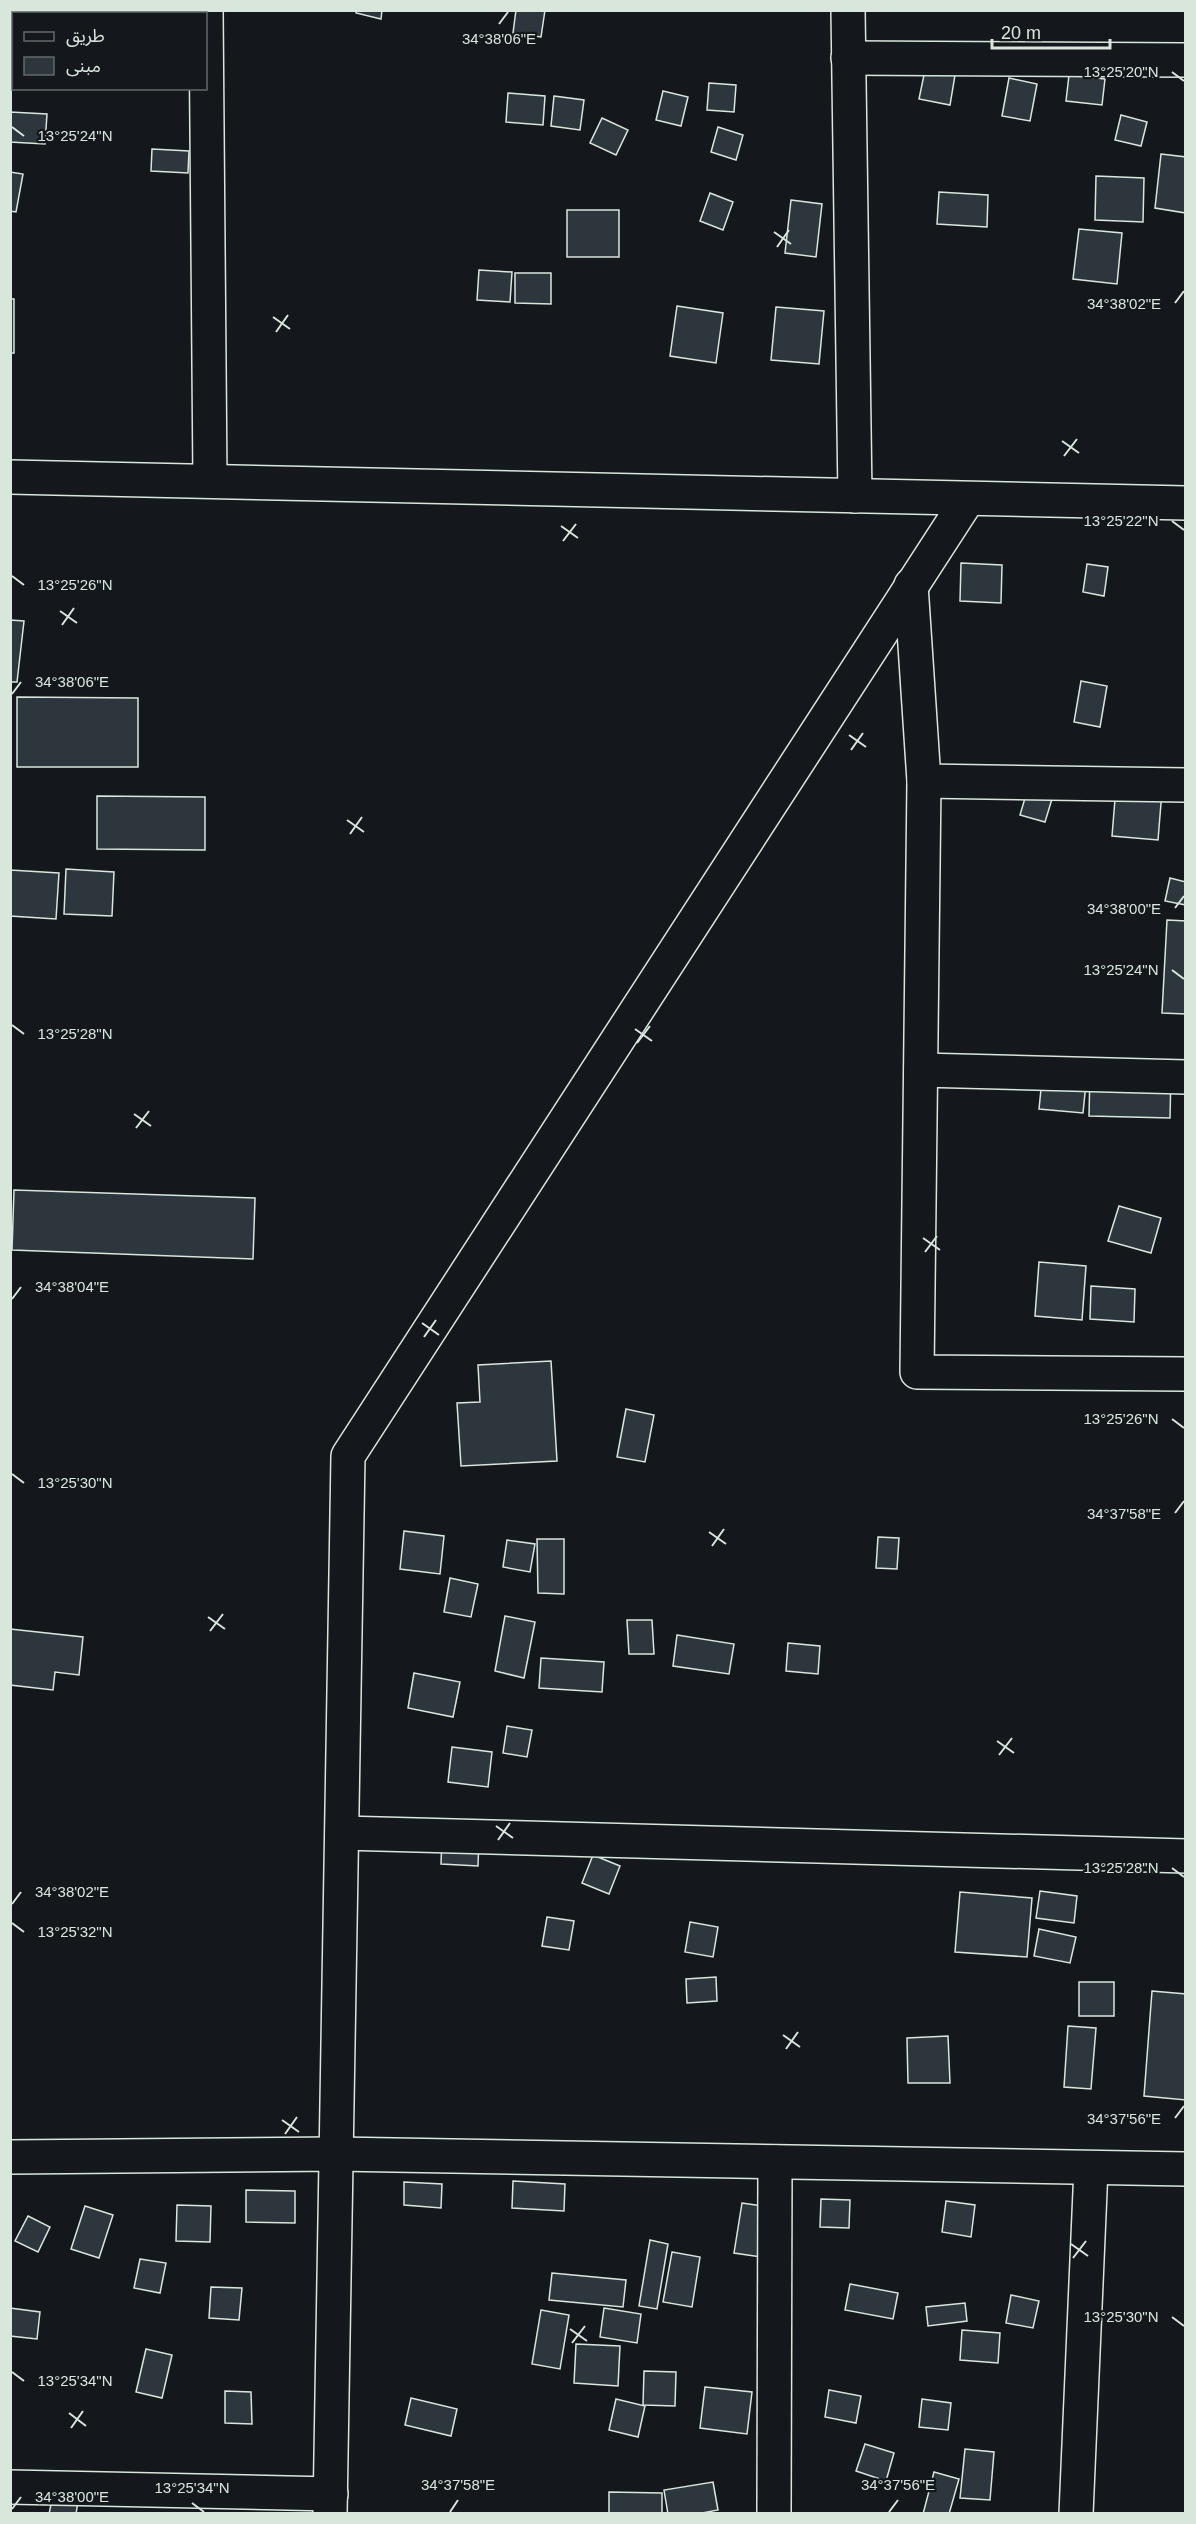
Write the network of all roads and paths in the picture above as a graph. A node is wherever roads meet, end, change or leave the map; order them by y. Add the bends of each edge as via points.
1 (848, 10) edge
2 (849, 58) junction
3 (1185, 60) edge
4 (207, 90) edge
5 (10, 477) edge
6 (210, 481) junction
7 (855, 496) junction
8 (968, 499) junction
9 (1185, 503) edge
10 (911, 585) junction
11 (924, 781) junction
12 (1185, 785) edge
13 (921, 1070) junction
14 (1185, 1077) edge
15 (1185, 1374) edge
16 (342, 1833) junction
17 (1185, 1856) edge
18 (336, 2154) junction
19 (10, 2157) edge
20 (776, 2162) junction
21 (1091, 2168) junction
22 (1185, 2169) edge
23 (10, 2487) edge
24 (330, 2504) edge
25 (774, 2514) edge
26 (1076, 2514) edge

1 - 2 street
2 - 3 street
2 - 7 street
4 - 6 street
5 - 6 street
6 - 7 street
7 - 8 street
8 - 9 street
8 - 10 street
10 - 11 street
10 - 16 street via 348,1456
11 - 12 street
11 - 13 street
13 - 14 street
13 - 15 street via 917,1372
16 - 17 street
16 - 18 street
18 - 19 street
18 - 20 street
18 - 24 street
20 - 21 street
20 - 25 street
21 - 22 street
21 - 26 street
23 - 24 street

